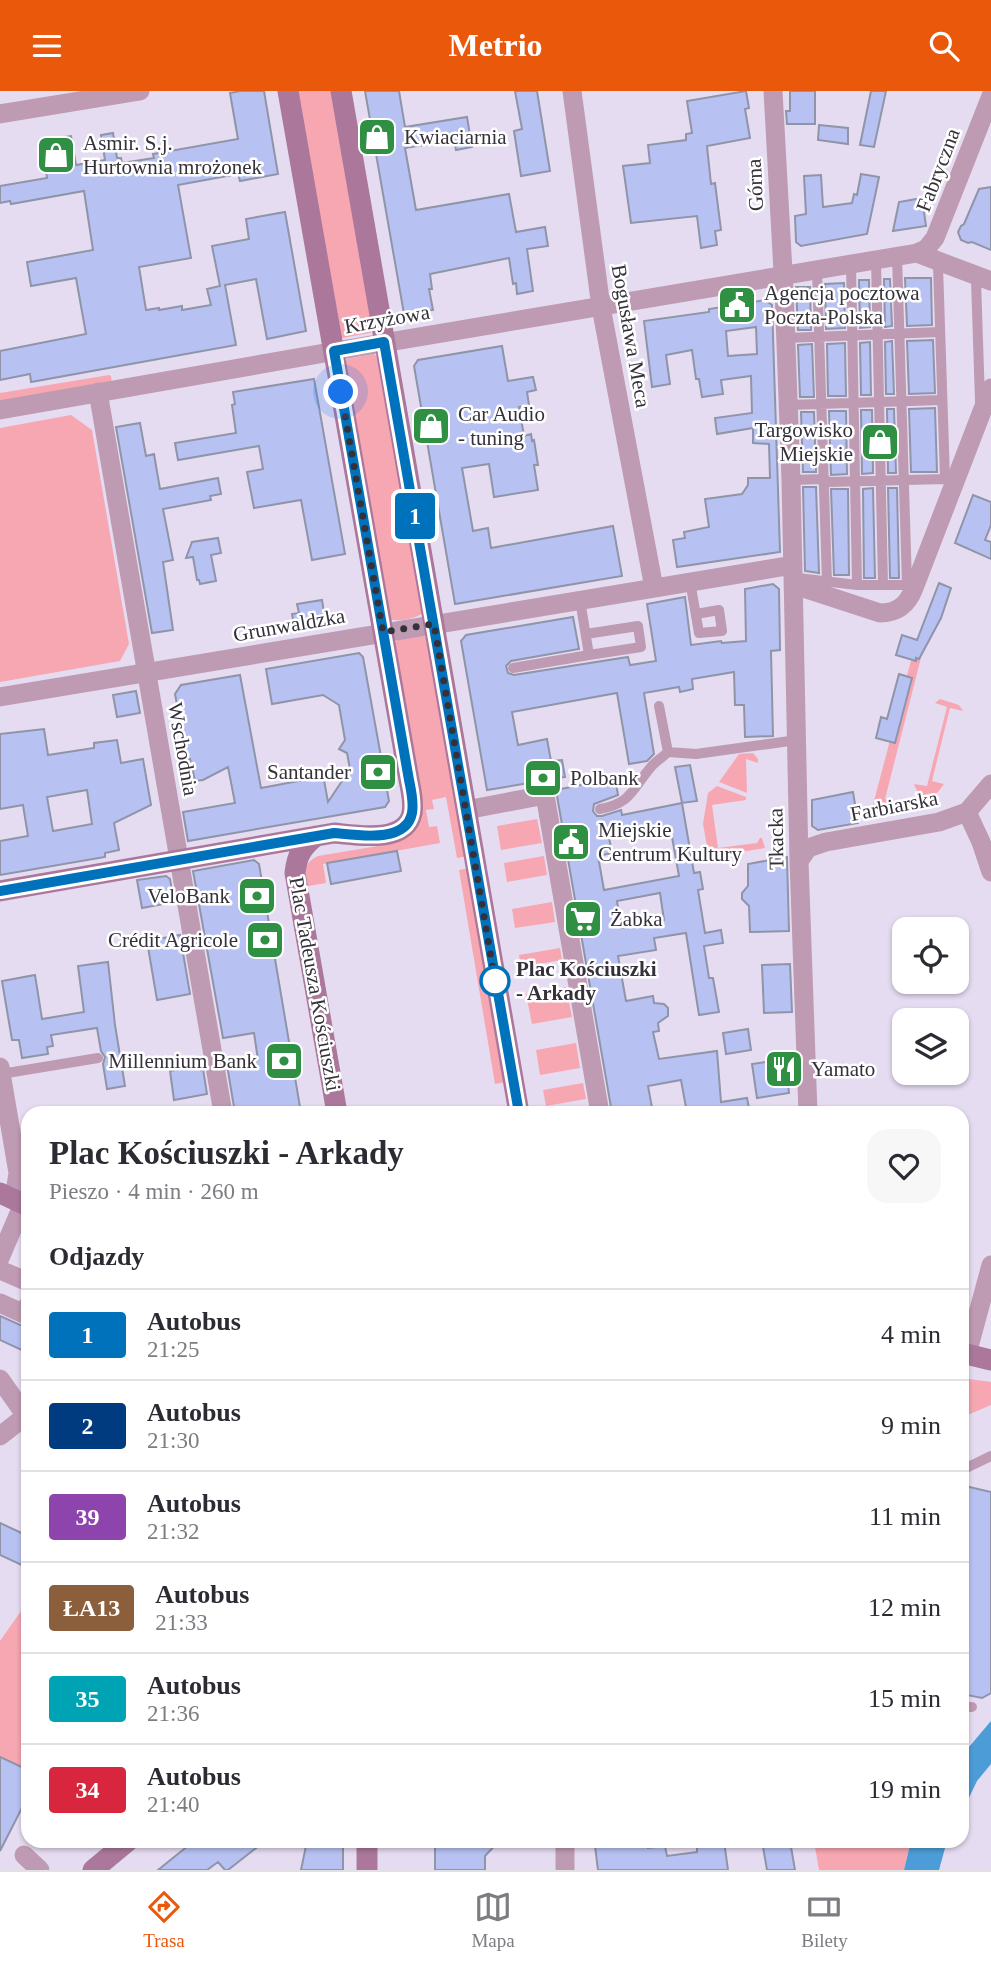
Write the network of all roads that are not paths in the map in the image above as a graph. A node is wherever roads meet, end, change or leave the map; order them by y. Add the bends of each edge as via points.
1 (140, 91) edge
2 (288, 91) edge
3 (341, 91) edge
4 (572, 91) edge
5 (773, 91) edge
6 (991, 96) edge
7 (0, 114) edge
8 (917, 253) junction
9 (897, 256) junction
10 (876, 260) junction
11 (940, 261) junction
12 (851, 264) junction
13 (817, 270) junction
14 (783, 276) junction
15 (984, 278) edge
16 (601, 307) junction
17 (940, 333) junction
18 (900, 334) junction
19 (852, 335) junction
20 (877, 335) junction
21 (819, 337) junction
22 (786, 338) junction
23 (384, 342) junction
24 (334, 351) junction
25 (98, 392) junction
26 (988, 397) edge
27 (942, 400) junction
28 (879, 402) junction
29 (901, 402) junction
30 (853, 403) junction
31 (821, 404) junction
32 (788, 405) junction
33 (0, 410) edge
34 (824, 479) junction
35 (791, 480) junction
36 (881, 481) junction
37 (904, 481) junction
38 (949, 481) junction
39 (855, 482) junction
40 (794, 576) junction
41 (690, 582) junction
42 (827, 582) junction
43 (857, 585) junction
44 (883, 585) junction
45 (911, 586) junction
46 (654, 588) junction
47 (580, 600) junction
48 (696, 614) dead end
49 (434, 624) junction
50 (383, 632) junction
51 (586, 635) junction
52 (589, 655) junction
53 (513, 668) dead end
54 (146, 673) junction
55 (0, 698) edge
56 (659, 706) dead end
57 (797, 740) junction
58 (668, 752) junction
59 (991, 784) edge
60 (600, 809) dead end
61 (466, 810) junction
62 (967, 812) junction
63 (316, 836) junction
64 (179, 860) junction
65 (799, 861) junction
66 (991, 872) edge
67 (0, 891) edge
68 (98, 1058) dead end
69 (1, 1071) edge
70 (2, 1094) edge
71 (222, 1106) edge
72 (336, 1106) edge
73 (518, 1106) edge
74 (599, 1106) edge
75 (808, 1106) edge
76 (16, 1200) edge
77 (0, 1258) edge
78 (991, 1265) edge
79 (0, 1270) edge
80 (21, 1279) edge
81 (0, 1303) edge
82 (21, 1313) edge
83 (969, 1339) edge
84 (969, 1354) edge
85 (991, 1360) edge
86 (2, 1388) edge
87 (21, 1409) edge
88 (21, 1420) edge
89 (0, 1436) edge
90 (991, 1456) edge
91 (969, 1467) edge
92 (120, 1848) edge
93 (367, 1848) edge
94 (565, 1848) edge
95 (24, 1855) dead end
96 (40, 1870) edge
97 (93, 1870) edge
98 (367, 1870) edge
99 (565, 1870) edge

1 - 7 street
2 - 24 street
3 - 23 street
4 - 16 street, Bogusława Meca
5 - 14 street, Górna
6 - 8 street, Fabryczna via 935,238
8 - 9 street, Krzyżowa
8 - 11 street
9 - 10 street, Krzyżowa
9 - 18 lane
10 - 12 street, Krzyżowa
10 - 20 lane
11 - 15 street
11 - 17 lane
12 - 13 street, Krzyżowa
12 - 19 lane
13 - 14 street, Krzyżowa
13 - 21 lane
14 - 16 street, Krzyżowa
14 - 22 street, Górna
15 - 26 lane via 976,280 980,403
16 - 23 street, Krzyżowa
16 - 46 street, Bogusława Meca
17 - 18 lane
17 - 27 lane
18 - 20 lane
18 - 29 lane
19 - 20 lane
19 - 21 lane
19 - 30 lane
20 - 28 lane
21 - 22 lane
21 - 31 lane
22 - 32 street, Górna
23 - 24 street, Krzyżowa
23 - 49 street
24 - 25 street, Krzyżowa
24 - 50 street
25 - 33 street, Krzyżowa
25 - 54 street, Wschodnia
26 - 38 street
27 - 29 lane
27 - 38 lane
28 - 29 lane
28 - 30 lane
28 - 36 lane
29 - 37 lane
30 - 31 lane
30 - 39 lane
31 - 32 lane
31 - 34 lane
32 - 35 street, Tkacka
34 - 35 lane
34 - 39 lane
34 - 42 lane
35 - 40 street, Tkacka
36 - 37 lane
36 - 39 lane
36 - 44 lane
37 - 38 lane
37 - 45 lane
38 - 45 street
39 - 43 lane
40 - 41 street, Grunwaldzka
40 - 42 lane
40 - 45 street via 880,613 907,603
40 - 57 street, Tkacka
41 - 46 street, Grunwaldzka
41 - 48 lane
42 - 43 lane
43 - 44 lane
44 - 45 lane
46 - 47 street, Grunwaldzka
47 - 49 street, Grunwaldzka
47 - 51 lane
49 - 50 street, Grunwaldzka
49 - 61 street
50 - 54 street, Grunwaldzka
50 - 63 street via 412,815 395,833
51 - 52 lane
51 - 52 lane via 638,626 641,647
52 - 53 lane
54 - 55 street, Grunwaldzka
54 - 64 street, Wschodnia
56 - 58 lane
57 - 58 lane via 696,754
57 - 65 street, Tkacka
58 - 60 lane via 631,795
59 - 62 street, Farbiarska
61 - 73 street
61 - 74 street via 545,795
62 - 65 street, Farbiarska via 939,822 826,842 808,848
62 - 66 street
63 - 64 street
63 - 72 street, Plac Tadeusza Kościuszki via 297,856 295,873
64 - 67 street
64 - 71 street, Wschodnia
65 - 75 street, Tkacka
68 - 69 lane
69 - 70 street
70 - 76 street via 18,1173
76 - 77 street
78 - 83 street
79 - 80 street
81 - 82 street
84 - 85 street
86 - 87 street
88 - 89 street
90 - 91 lane
92 - 97 street
93 - 98 street
94 - 99 street
95 - 96 street

